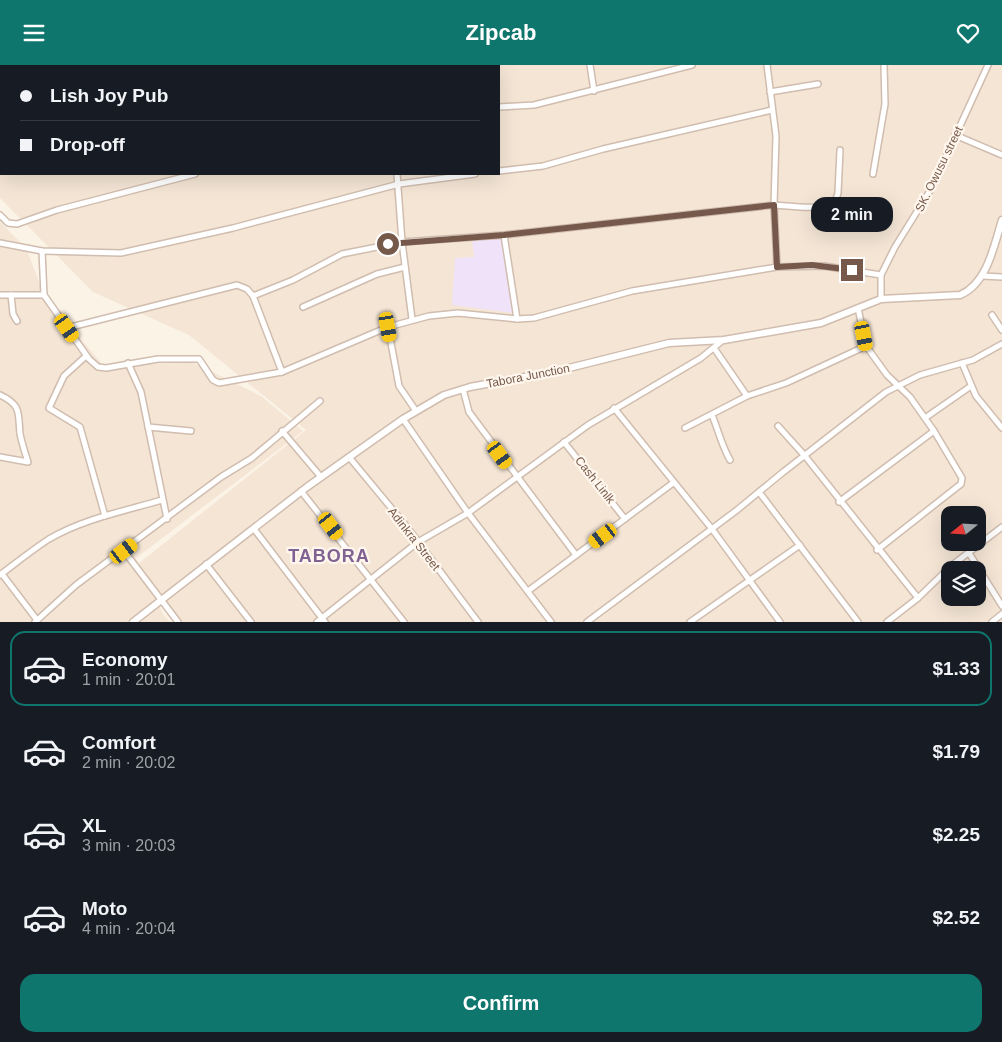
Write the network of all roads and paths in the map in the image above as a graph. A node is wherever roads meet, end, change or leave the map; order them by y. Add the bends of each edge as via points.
1 (590, 65) edge
2 (689, 65) edge
3 (767, 65) edge
4 (884, 65) edge
5 (988, 65) edge
6 (818, 84) dead end
7 (594, 91) junction
8 (770, 92) junction
9 (500, 107) edge
10 (772, 110) junction
11 (955, 135) junction
12 (840, 151) dead end
13 (1002, 155) edge
14 (500, 171) edge
15 (873, 173) dead end
16 (191, 175) edge
17 (397, 175) edge
18 (467, 175) edge
19 (399, 184) junction
20 (774, 205) junction
21 (0, 215) edge
22 (1002, 221) edge
23 (504, 235) junction
24 (402, 242) junction
25 (0, 243) edge
26 (42, 251) junction
27 (405, 267) junction
28 (777, 267) junction
29 (881, 275) junction
30 (982, 276) junction
31 (1002, 277) edge
32 (0, 295) edge
33 (11, 295) junction
34 (44, 295) junction
35 (253, 296) junction
36 (881, 299) junction
37 (303, 307) dead end
38 (858, 308) junction
39 (992, 315) dead end
40 (412, 319) junction
41 (517, 319) junction
42 (17, 321) dead end
43 (388, 327) junction
44 (67, 328) junction
45 (1002, 330) edge
46 (724, 339) junction
47 (1002, 344) edge
48 (866, 347) junction
49 (714, 348) junction
50 (86, 356) junction
51 (128, 363) junction
52 (962, 363) junction
53 (282, 372) junction
54 (898, 384) junction
55 (971, 386) junction
56 (463, 389) junction
57 (0, 395) edge
58 (747, 396) junction
59 (320, 401) dead end
60 (614, 408) junction
61 (416, 411) junction
62 (712, 415) junction
63 (925, 418) junction
64 (403, 419) junction
65 (778, 426) dead end
66 (148, 427) junction
67 (685, 428) dead end
68 (1002, 428) edge
69 (191, 431) dead end
70 (282, 431) junction
71 (934, 431) junction
72 (564, 443) junction
73 (804, 456) junction
74 (0, 457) edge
75 (349, 457) junction
76 (730, 460) dead end
77 (321, 477) junction
78 (517, 479) junction
79 (673, 483) junction
80 (301, 491) junction
81 (758, 492) junction
82 (162, 500) junction
83 (839, 502) junction
84 (468, 513) junction
85 (105, 516) junction
86 (167, 519) junction
87 (625, 519) junction
88 (1002, 527) edge
89 (254, 529) junction
90 (712, 529) junction
91 (418, 542) junction
92 (800, 545) junction
93 (877, 550) junction
94 (124, 551) junction
95 (969, 553) junction
96 (576, 555) junction
97 (206, 564) junction
98 (1, 575) edge
99 (750, 579) junction
100 (370, 580) junction
101 (528, 591) junction
102 (918, 598) junction
103 (160, 599) junction
104 (1002, 606) edge
105 (1002, 614) edge
106 (36, 621) edge
107 (321, 621) edge
108 (133, 622) edge
109 (178, 622) edge
110 (252, 622) edge
111 (404, 622) edge
112 (478, 622) edge
113 (551, 622) edge
114 (587, 622) edge
115 (690, 622) edge
116 (780, 622) edge
117 (858, 622) edge
118 (887, 622) edge
119 (992, 622) edge

1 - 7 street
2 - 7 street
3 - 8 street
4 - 15 street via 885,104
5 - 11 street, SK. Owusu street
6 - 8 street
7 - 9 street via 534,105
8 - 10 street
10 - 14 street via 543,166
10 - 20 street via 776,151
11 - 13 street
11 - 29 street, SK. Owusu street via 931,189 894,247
12 - 20 street via 835,202 817,207
16 - 21 street via 43,214 17,224 8,223
17 - 19 street
18 - 19 street
19 - 24 street
19 - 26 street via 234,228 121,253
20 - 23 street
20 - 28 street
22 - 30 street
23 - 24 street
23 - 41 street
24 - 27 street
24 - 35 street via 342,253 293,280
25 - 26 street
26 - 34 street
27 - 37 street via 376,274
27 - 40 street
28 - 29 street via 824,266
28 - 41 street via 632,291 534,318
29 - 36 street, SK. Owusu street
30 - 31 street
30 - 36 street, Tabora Junction via 969,291 960,295
32 - 33 street
33 - 34 street
33 - 42 street
34 - 44 street
35 - 44 street via 243,287 232,285
35 - 53 street
36 - 38 street, Tabora Junction
38 - 46 street, Tabora Junction via 821,323
38 - 48 street
39 - 45 street
40 - 41 street via 458,313
40 - 43 street
43 - 53 street
43 - 61 street via 399,386
44 - 50 street
46 - 49 street
46 - 56 street, Tabora Junction via 669,343 552,372
47 - 52 street
48 - 54 street
48 - 58 street via 786,383
49 - 58 street
49 - 60 street
50 - 51 street via 98,367
50 - 85 street via 64,375 49,408 80,427
51 - 53 street via 199,359 213,380 219,383
51 - 66 street via 141,392
52 - 54 street
52 - 55 street
54 - 63 street
54 - 73 street
55 - 63 street
55 - 68 street
56 - 61 street, Tabora Junction via 444,395
56 - 78 street via 469,412
57 - 74 street via 17,407 20,414 20,433 28,461
58 - 62 street
59 - 70 street
60 - 72 street
60 - 79 street
61 - 64 street, Tabora Junction
62 - 67 street
62 - 76 street via 720,443
63 - 71 street
64 - 75 street, Tabora Junction
64 - 84 street
65 - 73 street
66 - 69 street
66 - 82 street
70 - 77 street
70 - 86 street
71 - 83 street
71 - 93 street via 962,475 962,481
72 - 78 street
72 - 87 street, Cash Linlk
73 - 81 street
73 - 83 street
75 - 77 street, Tabora Junction
75 - 91 street, Adinkra Street
77 - 80 street, Tabora Junction
78 - 84 street
78 - 96 street
79 - 87 street
79 - 90 street
80 - 89 street, Tabora Junction
80 - 100 street
81 - 90 street
81 - 92 street
82 - 85 street
82 - 86 street
83 - 93 street
84 - 91 street
84 - 101 street
85 - 98 street via 50,539
86 - 94 street
87 - 96 street
88 - 95 street
89 - 97 street, Tabora Junction
89 - 107 street
90 - 99 street
90 - 114 street
91 - 100 street
91 - 112 street, Adinkra Street
92 - 99 street
92 - 117 street
93 - 102 street
94 - 103 street
94 - 106 street via 76,585
95 - 102 street
95 - 104 street
96 - 101 street
97 - 103 street, Tabora Junction
97 - 110 street
98 - 106 street
99 - 115 street
99 - 116 street
100 - 107 street
100 - 111 street
101 - 113 street
102 - 118 street
103 - 108 street, Tabora Junction
103 - 109 street
105 - 119 street

